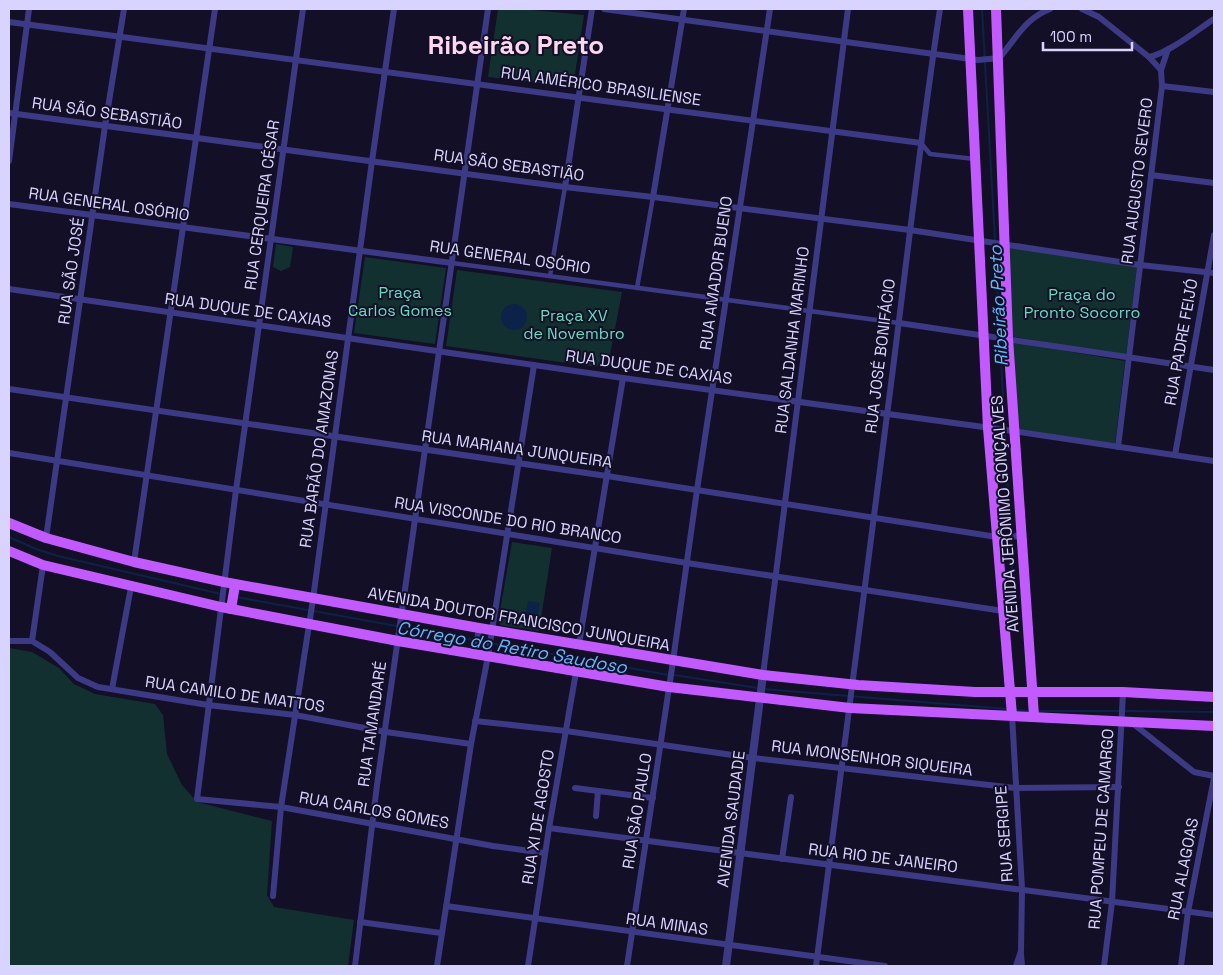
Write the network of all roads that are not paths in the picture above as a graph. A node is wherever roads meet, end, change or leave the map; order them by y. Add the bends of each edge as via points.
1 (29, 9) edge
2 (124, 9) edge
3 (215, 9) edge
4 (304, 9) edge
5 (394, 9) edge
6 (488, 9) edge
7 (592, 9) edge
8 (604, 9) edge
9 (684, 9) edge
10 (770, 9) edge
11 (848, 9) edge
12 (940, 9) edge
13 (968, 9) edge
14 (996, 9) edge
15 (1050, 9) edge
16 (1082, 9) edge
17 (682, 19) junction
18 (1214, 19) edge
19 (9, 22) edge
20 (27, 25) junction
21 (766, 31) junction
22 (120, 36) junction
23 (844, 42) junction
24 (209, 48) junction
25 (1168, 49) junction
26 (933, 54) junction
27 (1149, 57) junction
28 (975, 59) junction
29 (995, 59) junction
30 (296, 60) junction
31 (1161, 70) junction
32 (385, 72) junction
33 (477, 84) junction
34 (1162, 86) junction
35 (1214, 92) edge
36 (578, 97) junction
37 (667, 109) junction
38 (12, 114) edge
39 (753, 120) junction
40 (105, 126) junction
41 (832, 130) junction
42 (195, 138) junction
43 (922, 143) junction
44 (284, 149) junction
45 (976, 160) junction
46 (9, 161) edge
47 (372, 161) junction
48 (464, 173) junction
49 (1151, 175) junction
50 (1214, 183) edge
51 (565, 187) junction
52 (653, 197) junction
53 (9, 204) edge
54 (739, 209) junction
55 (93, 216) junction
56 (821, 220) junction
57 (182, 228) junction
58 (910, 230) junction
59 (1214, 235) edge
60 (272, 240) junction
61 (982, 241) junction
62 (1002, 244) junction
63 (360, 251) junction
64 (452, 263) junction
65 (1140, 265) junction
66 (1211, 272) edge
67 (550, 276) junction
68 (638, 288) junction
69 (9, 289) edge
70 (81, 300) junction
71 (726, 300) junction
72 (810, 311) junction
73 (170, 313) junction
74 (899, 324) junction
75 (259, 325) junction
76 (986, 336) junction
77 (348, 338) junction
78 (1004, 338) junction
79 (439, 351) junction
80 (1129, 359) junction
81 (534, 365) junction
82 (1192, 366) junction
83 (1214, 370) edge
84 (623, 378) junction
85 (9, 389) edge
86 (712, 390) junction
87 (66, 397) junction
88 (798, 402) junction
89 (156, 411) junction
90 (887, 415) junction
91 (245, 424) junction
92 (991, 429) junction
93 (1010, 431) junction
94 (334, 436) junction
95 (1118, 447) junction
96 (425, 450) junction
97 (9, 453) edge
98 (1175, 455) junction
99 (1214, 461) edge
100 (58, 462) junction
101 (518, 463) junction
102 (146, 476) junction
103 (607, 476) junction
104 (236, 490) junction
105 (697, 490) junction
106 (324, 504) junction
107 (785, 504) junction
108 (874, 517) junction
109 (415, 520) junction
110 (9, 523) edge
111 (507, 534) junction
112 (1000, 537) junction
113 (1019, 537) junction
114 (46, 538) junction
115 (595, 548) junction
116 (9, 551) edge
117 (134, 562) junction
118 (687, 563) junction
119 (43, 565) junction
120 (775, 577) junction
121 (223, 585) junction
122 (131, 587) junction
123 (234, 587) junction
124 (864, 590) junction
125 (312, 602) junction
126 (227, 605) junction
127 (1003, 612) junction
128 (402, 617) junction
129 (309, 622) junction
130 (479, 631) junction
131 (491, 633) junction
132 (398, 638) junction
133 (9, 641) edge
134 (32, 641) junction
135 (579, 644) junction
136 (476, 652) junction
137 (488, 654) junction
138 (673, 664) junction
139 (576, 672) junction
140 (763, 678) junction
141 (670, 684) junction
142 (853, 687) junction
143 (112, 689) junction
144 (1010, 694) junction
145 (1033, 694) junction
146 (1123, 694) junction
147 (760, 696) junction
148 (1214, 697) edge
149 (208, 705) junction
150 (851, 705) junction
151 (1011, 713) junction
152 (1034, 714) junction
153 (295, 715) junction
154 (1125, 720) junction
155 (475, 721) junction
156 (1214, 726) edge
157 (566, 731) junction
158 (386, 732) junction
159 (471, 744) junction
160 (661, 744) junction
161 (752, 758) junction
162 (841, 768) junction
163 (1214, 777) edge
164 (1119, 787) junction
165 (575, 788) dead end
166 (1015, 788) junction
167 (598, 791) junction
168 (791, 797) dead end
169 (653, 798) junction
170 (197, 799) joint
171 (281, 807) junction
172 (596, 816) dead end
173 (373, 823) junction
174 (549, 828) junction
175 (456, 839) junction
176 (646, 841) junction
177 (545, 854) junction
178 (741, 854) junction
179 (782, 859) junction
180 (829, 865) junction
181 (1022, 889) junction
182 (273, 896) dead end
183 (1112, 902) junction
184 (446, 906) junction
185 (1188, 912) junction
186 (1214, 915) edge
187 (536, 919) junction
188 (360, 922) junction
189 (441, 933) junction
190 (632, 933) junction
191 (728, 946) junction
192 (1021, 950) junction
193 (817, 957) junction
194 (868, 965) edge
195 (354, 966) edge
196 (437, 966) edge
197 (528, 966) edge
198 (627, 966) edge
199 (726, 966) edge
200 (816, 966) edge
201 (885, 966) edge
202 (1016, 966) edge
203 (1022, 966) edge
204 (1104, 966) edge
205 (1181, 966) edge

1 - 20 street
2 - 22 street, RUA SÃO JOSÉ
3 - 24 street
4 - 30 street, RUA CERQUEIRA CÉSAR
5 - 32 street, RUA BARÃO DO AMAZONAS
6 - 33 street, RUA TAMANDARÉ
7 - 36 street
8 - 17 street
9 - 17 street
10 - 21 street, RUA AMADOR BUENO
11 - 23 street, RUA SALDANHA MARINHO
12 - 26 street, RUA JOSÉ BONIFÁCIO
13 - 28 main road, AVENIDA JERÔNIMO GONÇALVES
14 - 29 main road, AVENIDA JERÔNIMO GONÇALVES
15 - 29 street via 1027,22 1001,56
16 - 27 street via 1099,17
17 - 21 street
17 - 37 street
18 - 25 street
19 - 20 street, RUA AMÉRICO BRASILIENSE
20 - 22 street, RUA AMÉRICO BRASILIENSE
20 - 38 street
21 - 23 street
21 - 39 street, RUA AMADOR BUENO
22 - 24 street, RUA AMÉRICO BRASILIENSE
22 - 40 street, RUA SÃO JOSÉ
23 - 26 street
23 - 41 street, RUA SALDANHA MARINHO
24 - 30 street, RUA AMÉRICO BRASILIENSE
24 - 42 street
25 - 27 street
25 - 31 street
26 - 28 street
26 - 43 street, RUA JOSÉ BONIFÁCIO
27 - 31 street
28 - 29 street
28 - 45 main road, AVENIDA JERÔNIMO GONÇALVES
29 - 62 main road, AVENIDA JERÔNIMO GONÇALVES
30 - 32 street, RUA AMÉRICO BRASILIENSE
30 - 44 street, RUA CERQUEIRA CÉSAR
31 - 34 street, RUA AUGUSTO SEVERO
32 - 33 street, RUA AMÉRICO BRASILIENSE
32 - 47 street, RUA BARÃO DO AMAZONAS
33 - 36 street, RUA AMÉRICO BRASILIENSE
33 - 48 street, RUA TAMANDARÉ
34 - 35 street
34 - 49 street, RUA AUGUSTO SEVERO
36 - 37 street, RUA AMÉRICO BRASILIENSE
36 - 51 street
37 - 39 street, RUA AMÉRICO BRASILIENSE
37 - 52 street
38 - 40 street, RUA SÃO SEBASTIÃO
38 - 46 street
39 - 41 street, RUA AMÉRICO BRASILIENSE
39 - 54 street, RUA AMADOR BUENO
40 - 42 street, RUA SÃO SEBASTIÃO
40 - 55 street, RUA SÃO JOSÉ
41 - 43 street, RUA AMÉRICO BRASILIENSE
41 - 56 street, RUA SALDANHA MARINHO
42 - 44 street, RUA SÃO SEBASTIÃO
42 - 57 street
43 - 45 street via 930,154
43 - 58 street, RUA JOSÉ BONIFÁCIO
44 - 47 street, RUA SÃO SEBASTIÃO
44 - 60 street, RUA CERQUEIRA CÉSAR
45 - 61 main road, AVENIDA JERÔNIMO GONÇALVES
47 - 48 street, RUA SÃO SEBASTIÃO
47 - 63 street, RUA BARÃO DO AMAZONAS
48 - 51 street, RUA SÃO SEBASTIÃO
48 - 64 street, RUA TAMANDARÉ
49 - 50 street
49 - 65 street, RUA AUGUSTO SEVERO
51 - 52 street, RUA SÃO SEBASTIÃO
51 - 67 street
52 - 54 street, RUA SÃO SEBASTIÃO
52 - 68 street
53 - 55 street, RUA GENERAL OSÓRIO
54 - 56 street, RUA SÃO SEBASTIÃO
54 - 71 street, RUA AMADOR BUENO
55 - 57 street, RUA GENERAL OSÓRIO
55 - 70 street, RUA SÃO JOSÉ
56 - 58 street, RUA SÃO SEBASTIÃO
56 - 72 street, RUA SALDANHA MARINHO
57 - 60 street, RUA GENERAL OSÓRIO
57 - 73 street
58 - 61 street, RUA SÃO SEBASTIÃO
58 - 74 street, RUA JOSÉ BONIFÁCIO
59 - 66 street, RUA PADRE FEIJÓ
60 - 63 street, RUA GENERAL OSÓRIO
60 - 75 street, RUA CERQUEIRA CÉSAR
61 - 62 street, RUA SÃO SEBASTIÃO
61 - 76 main road, AVENIDA JERÔNIMO GONÇALVES
62 - 65 street, RUA SÃO SEBASTIÃO
62 - 78 main road, AVENIDA JERÔNIMO GONÇALVES
63 - 64 street, RUA GENERAL OSÓRIO
63 - 77 street, RUA BARÃO DO AMAZONAS
64 - 67 street, RUA GENERAL OSÓRIO
64 - 79 street, RUA TAMANDARÉ
65 - 66 street, RUA SÃO SEBASTIÃO
65 - 80 street, RUA AUGUSTO SEVERO
66 - 82 street, RUA PADRE FEIJÓ
67 - 68 street, RUA GENERAL OSÓRIO
68 - 71 street, RUA GENERAL OSÓRIO
69 - 70 street, RUA DUQUE DE CAXIAS
70 - 73 street, RUA DUQUE DE CAXIAS
70 - 87 street, RUA SÃO JOSÉ
71 - 72 street, RUA GENERAL OSÓRIO
71 - 86 street, RUA AMADOR BUENO
72 - 74 street, RUA GENERAL OSÓRIO
72 - 88 street, RUA SALDANHA MARINHO
73 - 75 street, RUA DUQUE DE CAXIAS
73 - 89 street
74 - 76 street, RUA GENERAL OSÓRIO
74 - 90 street, RUA JOSÉ BONIFÁCIO
75 - 77 street, RUA DUQUE DE CAXIAS
75 - 91 street, RUA CERQUEIRA CÉSAR
76 - 78 street, RUA GENERAL OSÓRIO
76 - 92 main road, AVENIDA JERÔNIMO GONÇALVES
77 - 79 street, RUA DUQUE DE CAXIAS
77 - 94 street, RUA BARÃO DO AMAZONAS
78 - 80 street, RUA GENERAL OSÓRIO
78 - 93 main road, AVENIDA JERÔNIMO GONÇALVES
79 - 81 street, RUA DUQUE DE CAXIAS
79 - 96 street, RUA TAMANDARÉ
80 - 82 street, RUA GENERAL OSÓRIO
80 - 95 street, RUA AUGUSTO SEVERO
81 - 84 street, RUA DUQUE DE CAXIAS
81 - 101 street
82 - 83 street, RUA GENERAL OSÓRIO
82 - 98 street, RUA PADRE FEIJÓ
84 - 86 street, RUA DUQUE DE CAXIAS
84 - 103 street
85 - 87 street, RUA MARIANA JUNQUEIRA
86 - 88 street, RUA DUQUE DE CAXIAS
86 - 105 street, RUA AMADOR BUENO
87 - 89 street, RUA MARIANA JUNQUEIRA
87 - 100 street, RUA SÃO JOSÉ
88 - 90 street, RUA DUQUE DE CAXIAS
88 - 107 street, RUA SALDANHA MARINHO
89 - 91 street, RUA MARIANA JUNQUEIRA
89 - 102 street
90 - 92 street, RUA DUQUE DE CAXIAS
90 - 108 street, RUA JOSÉ BONIFÁCIO
91 - 94 street, RUA MARIANA JUNQUEIRA
91 - 104 street, RUA CERQUEIRA CÉSAR
92 - 93 street, RUA DUQUE DE CAXIAS
92 - 112 main road, AVENIDA JERÔNIMO GONÇALVES
93 - 95 street, RUA DUQUE DE CAXIAS
93 - 113 main road, AVENIDA JERÔNIMO GONÇALVES
94 - 96 street, RUA MARIANA JUNQUEIRA
94 - 106 street, RUA BARÃO DO AMAZONAS
95 - 98 street, RUA DUQUE DE CAXIAS
96 - 101 street, RUA MARIANA JUNQUEIRA
96 - 109 street, RUA TAMANDARÉ
97 - 100 street, RUA VISCONDE DO RIO BRANCO
98 - 99 street, RUA DUQUE DE CAXIAS
100 - 102 street, RUA VISCONDE DO RIO BRANCO
100 - 114 street, RUA SÃO JOSÉ
101 - 103 street, RUA MARIANA JUNQUEIRA
101 - 111 street
102 - 104 street, RUA VISCONDE DO RIO BRANCO
102 - 117 street
103 - 105 street, RUA MARIANA JUNQUEIRA
103 - 115 street
104 - 106 street, RUA VISCONDE DO RIO BRANCO
104 - 121 street, RUA CERQUEIRA CÉSAR
105 - 107 street, RUA MARIANA JUNQUEIRA
105 - 118 street, RUA AMADOR BUENO
106 - 109 street, RUA VISCONDE DO RIO BRANCO
106 - 125 street, RUA BARÃO DO AMAZONAS
107 - 108 street, RUA MARIANA JUNQUEIRA
107 - 120 street, RUA SALDANHA MARINHO
108 - 112 street, RUA MARIANA JUNQUEIRA
108 - 124 street, RUA JOSÉ BONIFÁCIO
109 - 111 street, RUA VISCONDE DO RIO BRANCO
109 - 128 street, RUA TAMANDARÉ
110 - 114 main road, AVENIDA DOUTOR FRANCISCO JUNQUEIRA
111 - 115 street, RUA VISCONDE DO RIO BRANCO
111 - 131 street
112 - 113 street, RUA MARIANA JUNQUEIRA
112 - 127 main road, AVENIDA JERÔNIMO GONÇALVES
113 - 145 main road, AVENIDA JERÔNIMO GONÇALVES
114 - 117 main road, AVENIDA DOUTOR FRANCISCO JUNQUEIRA
115 - 118 street, RUA VISCONDE DO RIO BRANCO
115 - 135 street
116 - 119 main road
117 - 121 main road, AVENIDA DOUTOR FRANCISCO JUNQUEIRA
118 - 120 street, RUA VISCONDE DO RIO BRANCO
118 - 138 street, RUA AMADOR BUENO
119 - 122 main road
119 - 134 street
120 - 124 street, RUA VISCONDE DO RIO BRANCO
120 - 140 street, RUA SALDANHA MARINHO
121 - 123 main road, AVENIDA DOUTOR FRANCISCO JUNQUEIRA
121 - 126 street, RUA CERQUEIRA CÉSAR
122 - 126 main road
122 - 143 street
123 - 125 main road, AVENIDA DOUTOR FRANCISCO JUNQUEIRA
123 - 126 main road
124 - 127 street, RUA VISCONDE DO RIO BRANCO
124 - 142 street, RUA JOSÉ BONIFÁCIO
125 - 128 main road, AVENIDA DOUTOR FRANCISCO JUNQUEIRA
125 - 129 street, RUA BARÃO DO AMAZONAS
126 - 129 main road
126 - 149 street, RUA CERQUEIRA CÉSAR
127 - 144 main road, AVENIDA JERÔNIMO GONÇALVES
128 - 130 main road, AVENIDA DOUTOR FRANCISCO JUNQUEIRA
128 - 132 street, RUA TAMANDARÉ
129 - 132 main road
129 - 153 street, RUA BARÃO DO AMAZONAS
130 - 131 main road, AVENIDA DOUTOR FRANCISCO JUNQUEIRA
130 - 136 street
131 - 135 main road, AVENIDA DOUTOR FRANCISCO JUNQUEIRA
131 - 137 street
132 - 136 main road
132 - 158 street, RUA TAMANDARÉ
133 - 134 street
134 - 143 street, RUA CAMILO DE MATTOS via 50,652 78,678
135 - 138 main road, AVENIDA DOUTOR FRANCISCO JUNQUEIRA
136 - 137 main road
137 - 139 main road
137 - 155 street
138 - 140 main road, AVENIDA DOUTOR FRANCISCO JUNQUEIRA
138 - 141 street, RUA SÃO PAULO
139 - 141 main road
139 - 157 street, RUA XI DE AGOSTO
140 - 142 main road, AVENIDA DOUTOR FRANCISCO JUNQUEIRA
140 - 147 street, AVENIDA SAUDADE
141 - 147 main road
141 - 160 street, RUA SÃO PAULO
142 - 144 main road, AVENIDA DOUTOR FRANCISCO JUNQUEIRA
142 - 150 street, RUA JOSÉ BONIFÁCIO
143 - 149 street, RUA CAMILO DE MATTOS
144 - 145 main road, AVENIDA DOUTOR FRANCISCO JUNQUEIRA
144 - 151 main road, AVENIDA JERÔNIMO GONÇALVES
145 - 146 main road, AVENIDA DOUTOR FRANCISCO JUNQUEIRA
145 - 152 main road, AVENIDA JERÔNIMO GONÇALVES
146 - 148 main road, AVENIDA DOUTOR FRANCISCO JUNQUEIRA
146 - 154 street, RUA POMPEU DE CAMARGO
147 - 150 main road
147 - 161 street, AVENIDA SAUDADE
149 - 153 street, RUA CAMILO DE MATTOS
149 - 170 street, RUA CERQUEIRA CÉSAR
150 - 151 main road
150 - 162 street, RUA JOSÉ BONIFÁCIO
151 - 152 main road
151 - 166 street, RUA SERGIPE
152 - 154 main road
153 - 158 street, RUA CAMILO DE MATTOS
153 - 171 street, RUA BARÃO DO AMAZONAS
154 - 156 main road
154 - 163 street via 1194,772
154 - 164 street, RUA POMPEU DE CAMARGO
155 - 157 street, RUA MONSENHOR SIQUEIRA
155 - 159 street
157 - 160 street, RUA MONSENHOR SIQUEIRA
157 - 174 street, RUA XI DE AGOSTO
158 - 159 street, RUA CAMILO DE MATTOS
158 - 173 street, RUA TAMANDARÉ
159 - 175 street
160 - 161 street, RUA MONSENHOR SIQUEIRA
160 - 169 street, RUA SÃO PAULO
161 - 162 street, RUA MONSENHOR SIQUEIRA
161 - 178 street, AVENIDA SAUDADE
162 - 166 street, RUA MONSENHOR SIQUEIRA
162 - 180 street, RUA JOSÉ BONIFÁCIO
163 - 185 street, RUA ALAGOAS
164 - 166 street, RUA MONSENHOR SIQUEIRA
164 - 183 street, RUA POMPEU DE CAMARGO
165 - 167 street
166 - 181 street, RUA SERGIPE
167 - 169 street
167 - 172 street
168 - 179 street
169 - 176 street, RUA SÃO PAULO
170 - 171 street, RUA CARLOS GOMES
171 - 173 street, RUA CARLOS GOMES
171 - 182 street, RUA BARÃO DO AMAZONAS
173 - 175 street, RUA CARLOS GOMES
173 - 188 street, RUA TAMANDARÉ
174 - 176 street, RUA RIO DE JANEIRO
174 - 177 street, RUA XI DE AGOSTO
175 - 177 street, RUA CARLOS GOMES
175 - 184 street
176 - 178 street, RUA RIO DE JANEIRO
176 - 190 street, RUA SÃO PAULO
177 - 187 street, RUA XI DE AGOSTO
178 - 179 street, RUA RIO DE JANEIRO
178 - 191 street, AVENIDA SAUDADE
179 - 180 street, RUA RIO DE JANEIRO
180 - 181 street, RUA RIO DE JANEIRO
180 - 193 street, RUA JOSÉ BONIFÁCIO
181 - 183 street, RUA RIO DE JANEIRO
181 - 192 street, RUA SERGIPE
183 - 185 street, RUA RIO DE JANEIRO
183 - 204 street, RUA POMPEU DE CAMARGO
184 - 187 street, RUA MINAS
184 - 189 street
185 - 186 street, RUA RIO DE JANEIRO
185 - 205 street, RUA ALAGOAS
187 - 190 street, RUA MINAS
187 - 197 street, RUA XI DE AGOSTO
188 - 189 street
188 - 195 street, RUA TAMANDARÉ
189 - 196 street
190 - 191 street, RUA MINAS
190 - 198 street, RUA SÃO PAULO
191 - 193 street, RUA MINAS
191 - 199 street, AVENIDA SAUDADE
192 - 202 street, RUA SERGIPE
192 - 203 street, RUA SERGIPE
193 - 194 street, RUA MINAS
193 - 200 street, RUA JOSÉ BONIFÁCIO
194 - 201 street, RUA MINAS

